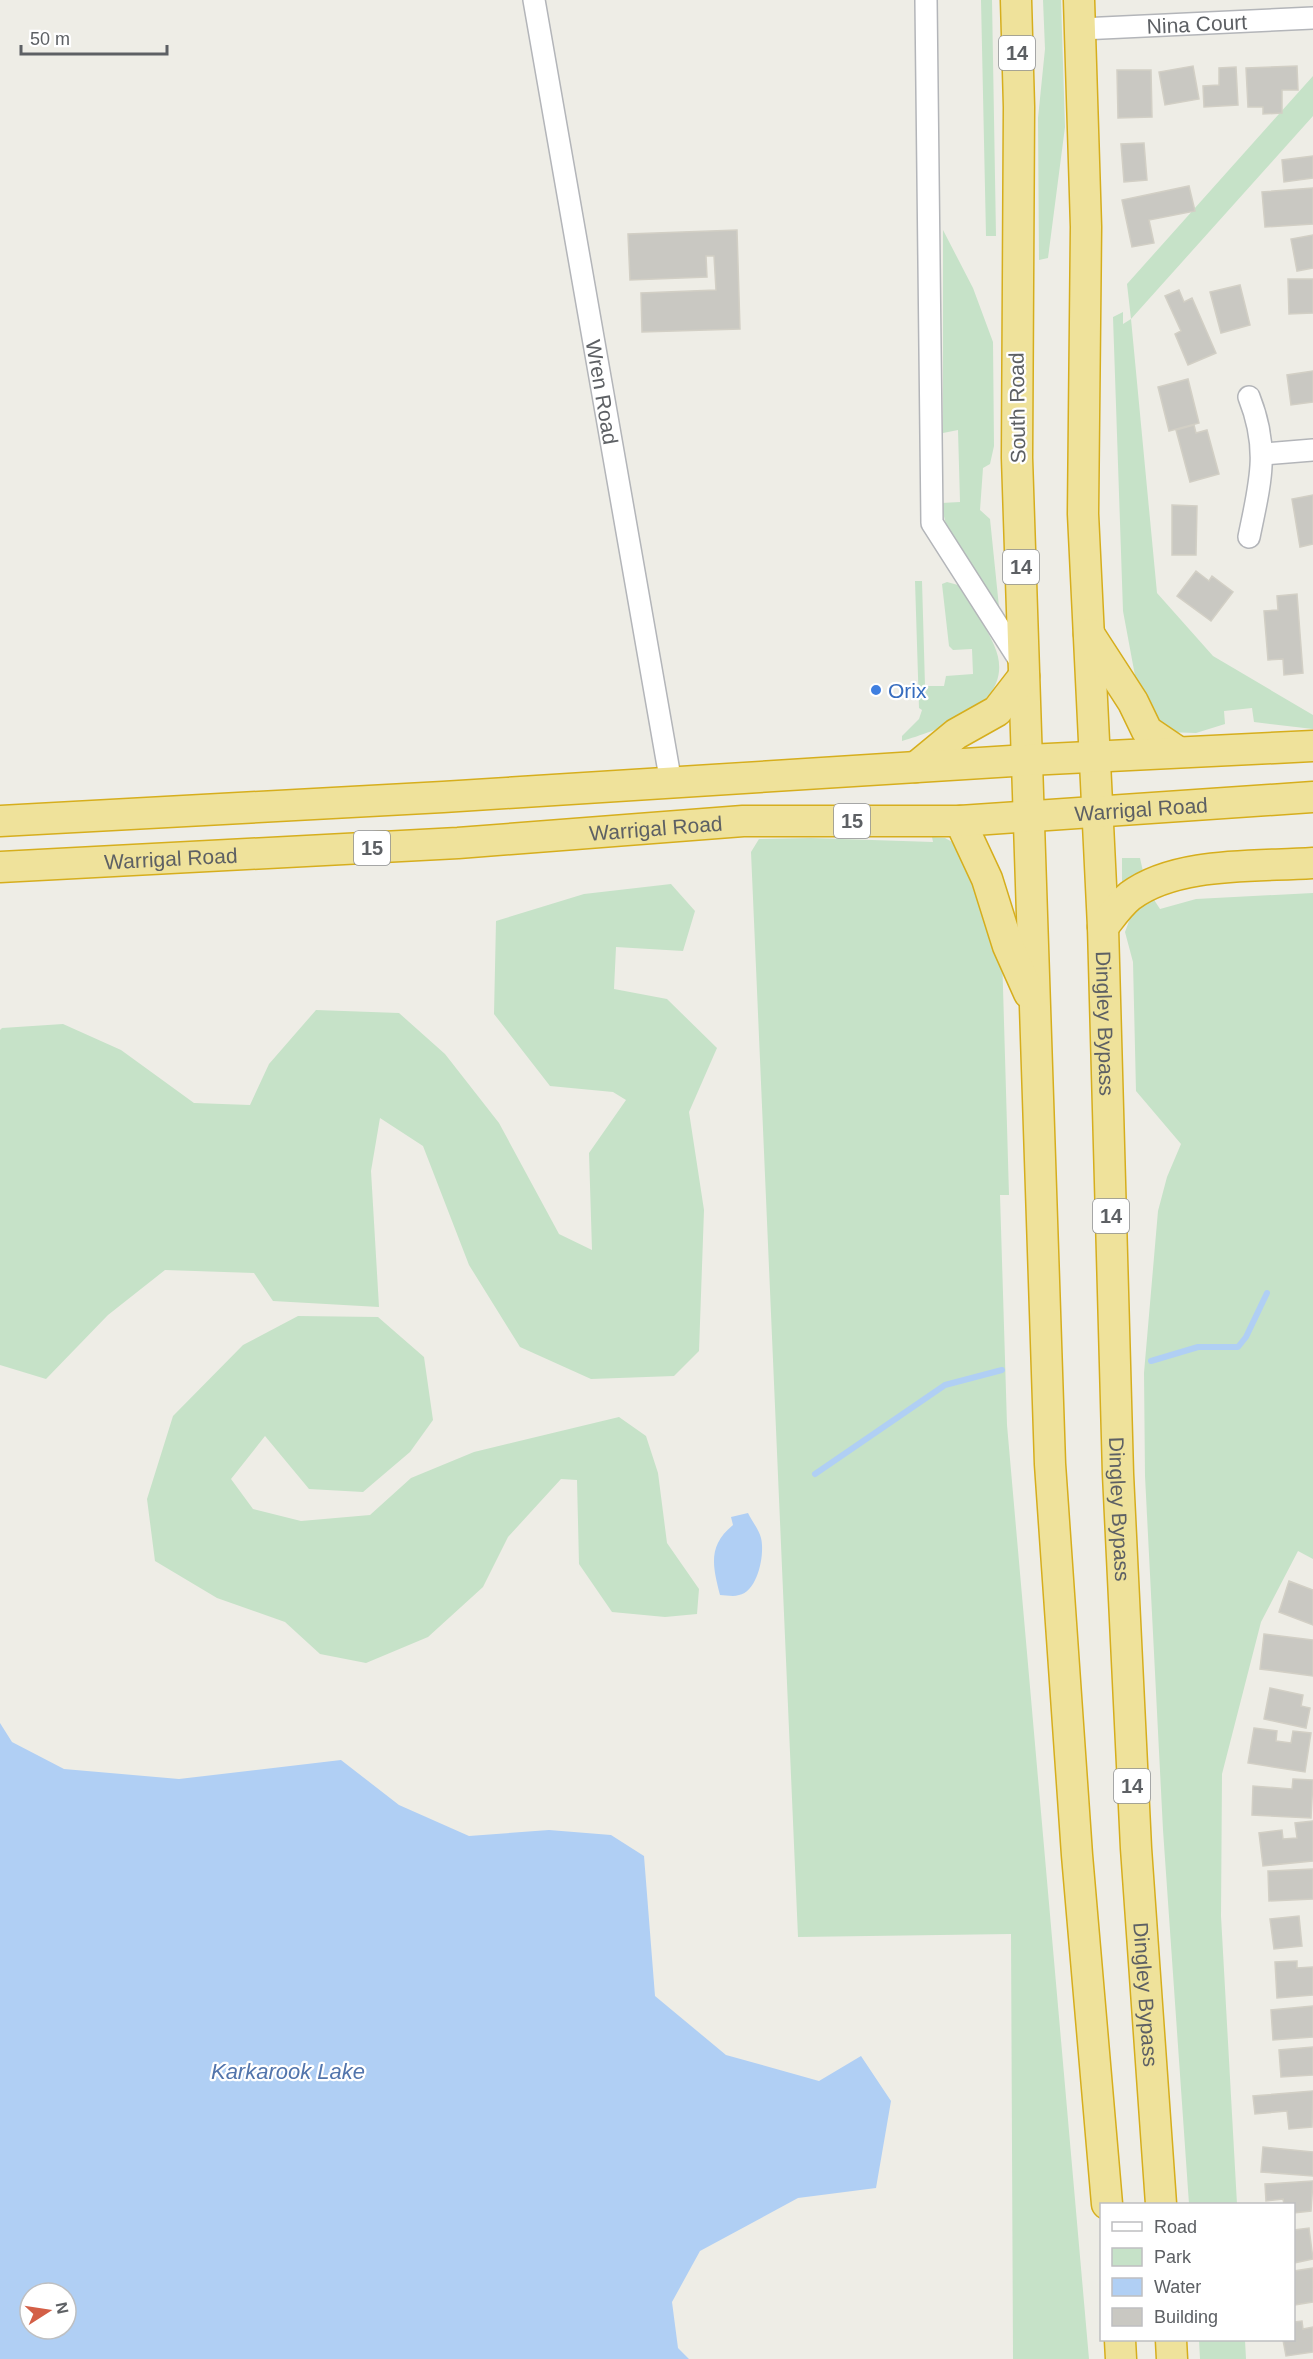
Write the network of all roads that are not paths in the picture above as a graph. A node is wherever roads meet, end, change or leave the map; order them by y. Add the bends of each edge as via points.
1 (534, 0) edge
2 (926, 0) edge
3 (1016, 0) edge
4 (1079, 0) edge
5 (1313, 18) edge
6 (1081, 29) junction
7 (1249, 397) dead end
8 (1313, 450) edge
9 (1263, 454) junction
10 (1249, 537) dead end
11 (1089, 634) junction
12 (1024, 672) junction
13 (1313, 746) edge
14 (1178, 752) junction
15 (1095, 756) junction
16 (1028, 760) junction
17 (916, 767) junction
18 (671, 783) junction
19 (1313, 797) edge
20 (1097, 813) junction
21 (1030, 817) junction
22 (0, 821) edge
23 (960, 821) junction
24 (1313, 863) edge
25 (0, 867) edge
26 (1103, 927) junction
27 (1036, 1010) junction
28 (1107, 2203) edge
29 (1161, 2203) edge
30 (1120, 2341) edge
31 (1171, 2341) edge
32 (1121, 2359) edge
33 (1172, 2359) edge

1 - 18 street, Wren Road
2 - 12 street via 932,523
3 - 12 highway, South Road / 14 via 1017,458
4 - 6 highway, 14
5 - 6 street, Nina Court
6 - 11 highway, 14 via 1086,227 1083,514
7 - 9 street via 1259,423
8 - 9 street
9 - 10 street
11 - 14 highway via 1147,731
11 - 15 highway, 14
12 - 16 highway, South Road / 14
12 - 17 highway via 997,711 956,734
13 - 14 highway, Warrigal Road / 15
14 - 15 highway, Warrigal Road / 15
15 - 16 highway, Warrigal Road / 15
15 - 20 highway, 14
16 - 17 highway, Warrigal Road / 15
16 - 21 highway, South Road / 14
17 - 18 highway, Warrigal Road / 15
18 - 22 highway, Warrigal Road / 15
19 - 20 highway, Warrigal Road / 15
20 - 21 highway, Warrigal Road / 15
20 - 26 highway, Dingley Bypass / 14
21 - 23 highway, Warrigal Road / 15
21 - 27 highway, 14
23 - 25 highway, Warrigal Road / 15 via 743,820 458,843
23 - 27 highway via 987,879 1008,946
24 - 26 highway via 1218,868 1183,874 1130,897
26 - 29 highway, Dingley Bypass / 14 via 1125,1662
27 - 28 highway, 14 via 1053,1535
30 - 32 highway
31 - 33 highway

